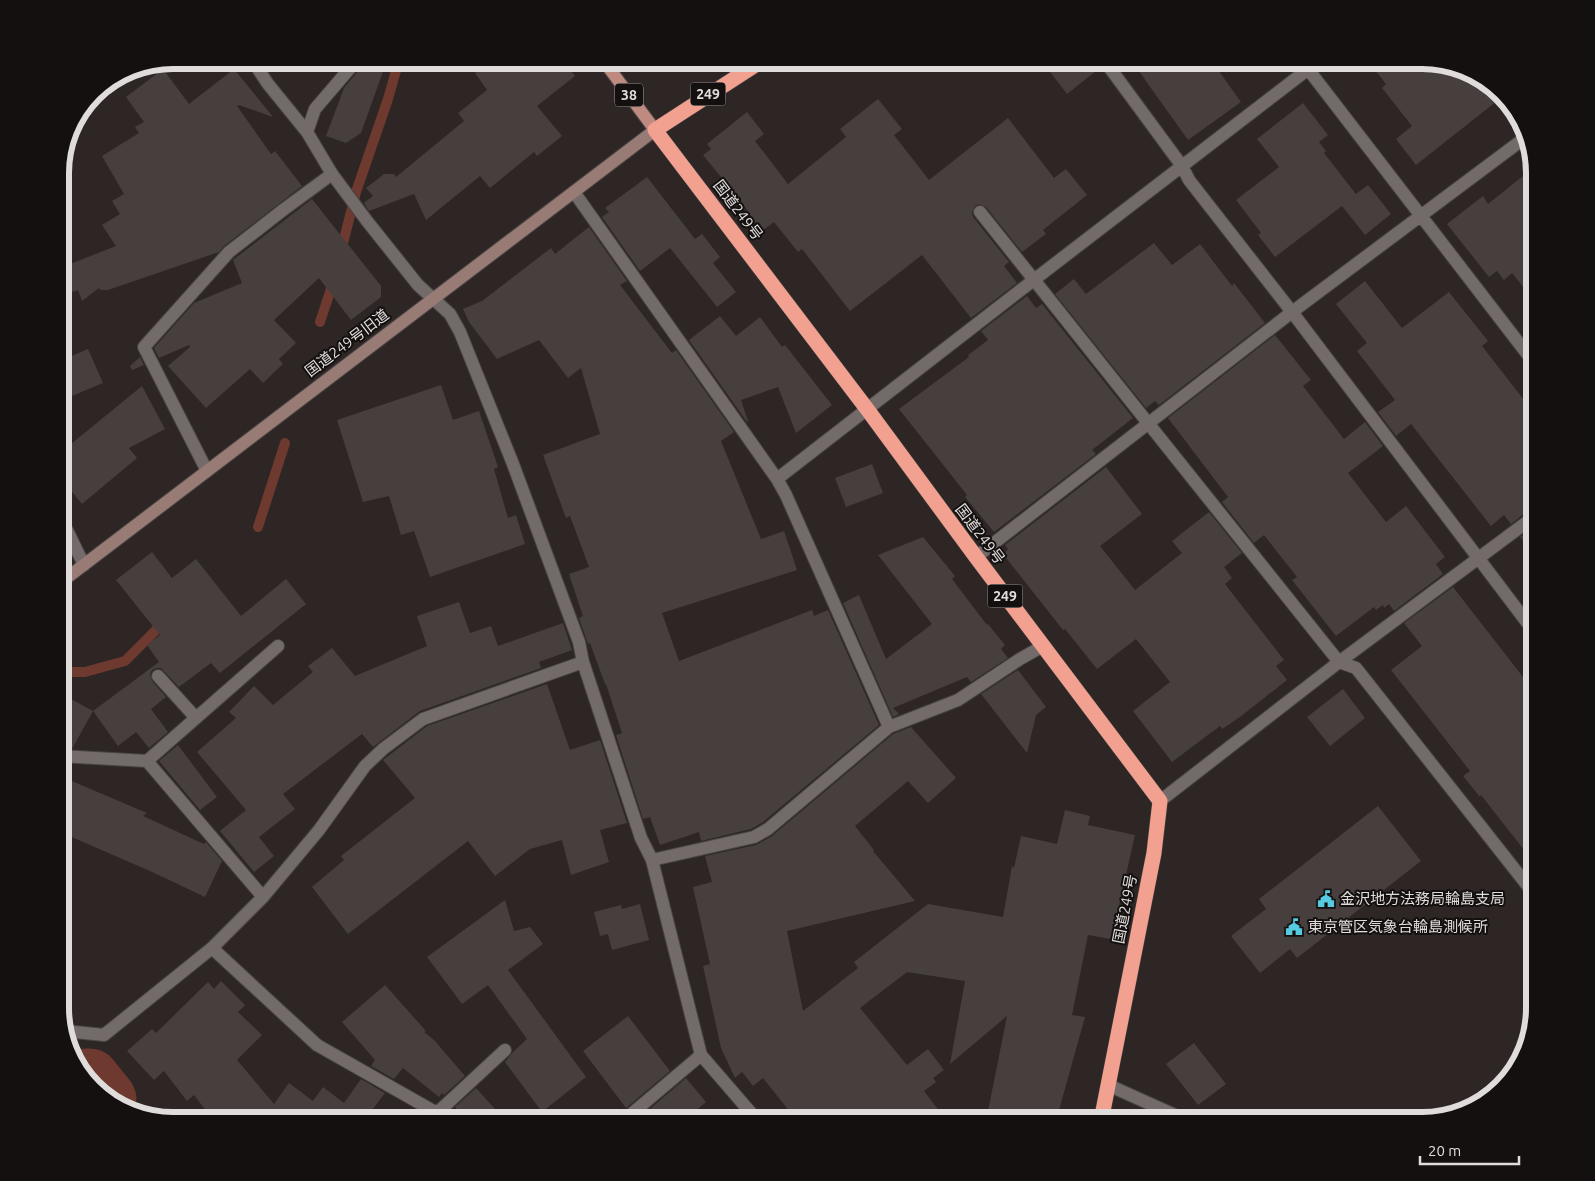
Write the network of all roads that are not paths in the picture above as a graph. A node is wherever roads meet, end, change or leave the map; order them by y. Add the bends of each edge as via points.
1 (258, 69) edge
2 (349, 69) edge
3 (610, 69) edge
4 (749, 69) edge
5 (1111, 69) edge
6 (1299, 69) edge
7 (1307, 69) edge
8 (655, 130) junction
9 (307, 132) junction
10 (1521, 141) edge
11 (1182, 166) junction
12 (335, 177) junction
13 (574, 192) junction
14 (980, 212) dead end
15 (1421, 217) junction
16 (1035, 279) junction
17 (434, 298) junction
18 (1292, 312) junction
19 (1526, 352) edge
20 (866, 409) junction
21 (1148, 423) junction
22 (207, 471) junction
23 (778, 479) junction
24 (1526, 523) edge
25 (69, 534) edge
26 (976, 557) junction
27 (1479, 557) junction
28 (84, 565) junction
29 (69, 576) edge
30 (1526, 621) edge
31 (278, 646) dead end
32 (1043, 646) junction
33 (583, 662) junction
34 (1339, 662) junction
35 (158, 676) dead end
36 (196, 718) junction
37 (889, 728) junction
38 (69, 757) edge
39 (147, 761) junction
40 (1160, 801) junction
41 (652, 860) junction
42 (1526, 885) edge
43 (263, 897) junction
44 (212, 948) junction
45 (72, 1032) edge
46 (505, 1050) dead end
47 (701, 1055) junction
48 (1108, 1085) junction
49 (431, 1112) edge
50 (445, 1112) edge
51 (634, 1112) edge
52 (750, 1112) edge
53 (1103, 1112) edge
54 (1168, 1112) edge

1 - 9 street
2 - 9 street via 315,109
3 - 8 main road, 38
4 - 8 highway, 249
5 - 11 street
6 - 11 street
7 - 15 street
8 - 13 street, 国道249号旧道
8 - 20 highway, 国道249号 / 249
9 - 12 street
10 - 15 street
11 - 16 street
11 - 18 street
12 - 17 street via 418,285
12 - 22 street via 283,210 229,252 144,347
13 - 17 street, 国道249号旧道
13 - 23 street
14 - 16 street
15 - 18 street
15 - 19 street
16 - 20 street
16 - 21 street
17 - 22 street, 国道249号旧道
17 - 33 street via 450,314 460,332 513,464 579,642
18 - 21 street
18 - 27 street
20 - 23 street
20 - 26 highway, 国道249号 / 249
21 - 26 street
21 - 34 street
22 - 28 street, 国道249号旧道
23 - 37 street
24 - 27 street
25 - 28 street
26 - 32 highway, 国道249号 / 249
27 - 30 street
27 - 34 street
28 - 29 street, 国道249号旧道
31 - 36 street
32 - 37 street via 958,700
32 - 40 highway, 国道249号 / 249
33 - 41 street via 641,838
33 - 43 street via 423,720 365,766 319,830
34 - 40 street
34 - 42 street via 1356,668
35 - 36 street
36 - 39 street
37 - 41 street via 768,829 754,837
38 - 39 street
39 - 43 street
40 - 48 highway, 国道249号 via 1154,853
41 - 47 street
43 - 44 street
44 - 45 street via 104,1035
44 - 49 street via 317,1045
46 - 50 street
47 - 51 street
47 - 52 street
48 - 53 highway, 国道249号
48 - 54 street

